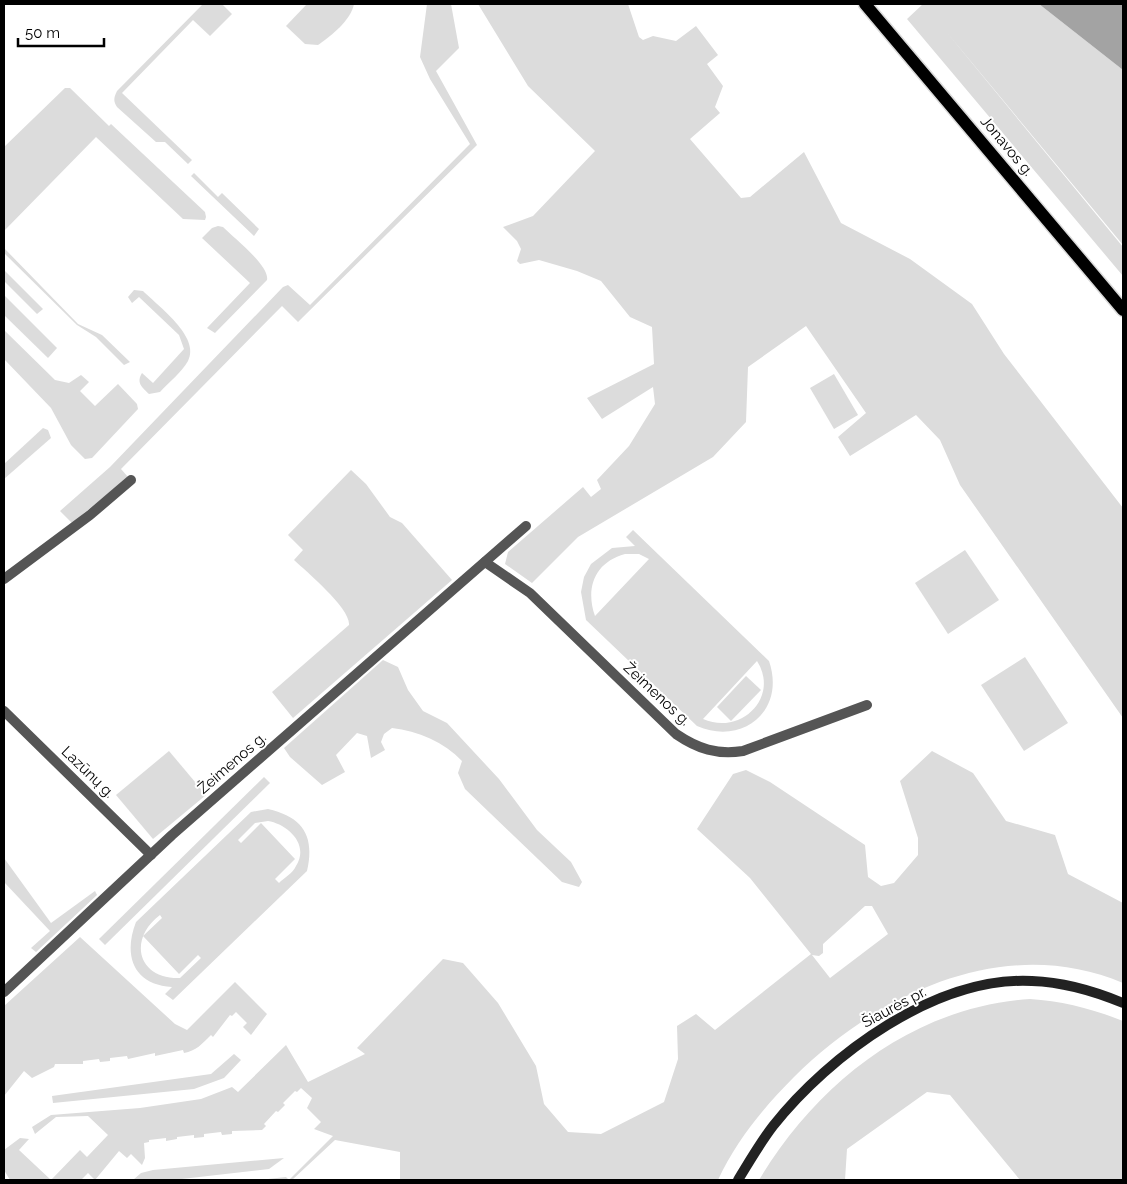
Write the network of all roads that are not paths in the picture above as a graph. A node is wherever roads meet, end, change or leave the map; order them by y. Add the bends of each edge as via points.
1 (864, 4) edge
2 (1123, 310) edge
3 (132, 480) dead end
4 (526, 526) dead end
5 (485, 562) junction
6 (4, 579) edge
7 (867, 705) dead end
8 (4, 711) edge
9 (151, 855) junction
10 (4, 992) edge
11 (1123, 1003) edge
12 (738, 1180) edge

1 - 2 main road, Jonavos g.
3 - 6 street
4 - 5 street, Žeimenos g.
5 - 7 street, Žeimenos g. via 530,593 676,734 712,753 743,751
5 - 9 street, Žeimenos g.
8 - 9 street, Lazūnų g.
9 - 10 street, Žeimenos g.
11 - 12 main road, Šiaurės pr. via 1066,985 1031,981 980,987 930,1003 896,1019 829,1068 773,1126

